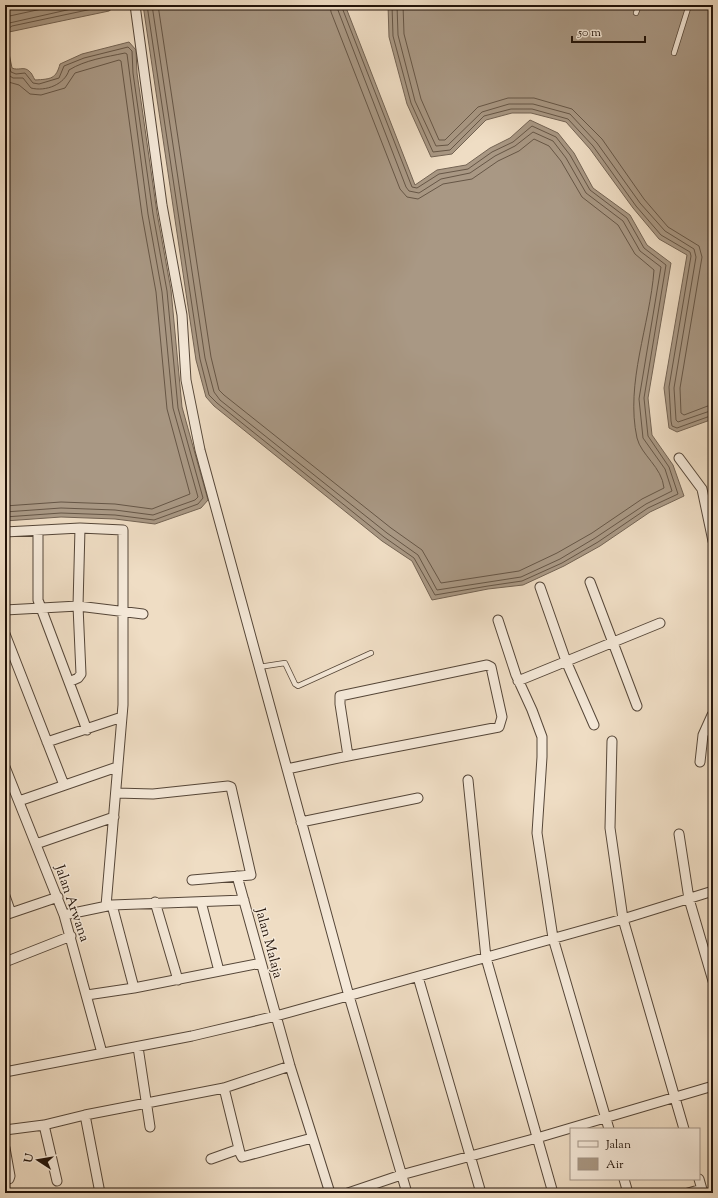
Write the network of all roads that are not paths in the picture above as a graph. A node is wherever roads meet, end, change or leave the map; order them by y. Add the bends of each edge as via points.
1 (135, 5) edge
2 (639, 5) edge
3 (689, 5) edge
4 (636, 13) dead end
5 (674, 53) dead end
6 (679, 458) dead end
7 (80, 528) junction
8 (38, 531) junction
9 (5, 532) edge
10 (713, 539) edge
11 (590, 582) dead end
12 (540, 587) dead end
13 (78, 606) junction
14 (41, 608) junction
15 (5, 610) edge
16 (124, 612) junction
17 (143, 614) dead end
18 (498, 620) dead end
19 (660, 623) dead end
20 (5, 634) edge
21 (612, 642) junction
22 (371, 653) dead end
23 (566, 661) junction
24 (259, 667) junction
25 (518, 681) junction
26 (69, 682) junction
27 (636, 706) dead end
28 (712, 714) edge
29 (122, 717) junction
30 (594, 725) dead end
31 (87, 730) junction
32 (612, 741) dead end
33 (47, 742) junction
34 (348, 756) junction
35 (700, 762) dead end
36 (117, 767) junction
37 (287, 769) junction
38 (6, 771) edge
39 (468, 780) dead end
40 (64, 785) junction
41 (116, 793) junction
42 (418, 798) dead end
43 (19, 800) junction
44 (114, 817) junction
45 (301, 822) junction
46 (680, 834) dead end
47 (36, 844) junction
48 (237, 876) junction
49 (192, 880) dead end
50 (713, 891) edge
51 (5, 896) edge
52 (58, 897) junction
53 (689, 899) junction
54 (244, 900) junction
55 (155, 902) junction
56 (201, 902) junction
57 (109, 905) junction
58 (8, 914) edge
59 (64, 915) junction
60 (623, 919) junction
61 (71, 936) junction
62 (553, 938) junction
63 (486, 958) junction
64 (5, 962) edge
65 (261, 963) junction
66 (219, 971) junction
67 (418, 977) junction
68 (178, 980) junction
69 (713, 981) edge
70 (134, 988) junction
71 (87, 995) junction
72 (349, 996) junction
73 (276, 1016) junction
74 (138, 1047) junction
75 (102, 1053) junction
76 (290, 1066) junction
77 (5, 1072) edge
78 (713, 1086) edge
79 (224, 1088) junction
80 (674, 1098) junction
81 (145, 1103) junction
82 (86, 1115) junction
83 (605, 1118) junction
84 (44, 1125) junction
85 (150, 1127) dead end
86 (570, 1128) edge
87 (571, 1128) edge
88 (609, 1128) edge
89 (684, 1128) edge
90 (5, 1130) edge
91 (312, 1138) junction
92 (537, 1138) junction
93 (5, 1148) edge
94 (239, 1149) junction
95 (470, 1157) junction
96 (211, 1159) dead end
97 (401, 1175) junction
98 (5, 1180) edge
99 (624, 1180) edge
100 (699, 1180) edge
101 (57, 1181) dead end
102 (702, 1191) edge
103 (100, 1193) edge
104 (330, 1193) edge
105 (348, 1193) edge
106 (406, 1193) edge
107 (481, 1193) edge
108 (553, 1193) edge
109 (628, 1193) edge
110 (688, 1193) edge

1 - 24 street via 162,205 182,315 186,380 202,457
2 - 4 lane
3 - 5 lane
6 - 10 street via 700,486
7 - 8 street
7 - 13 street
7 - 16 street via 123,530
8 - 9 street
8 - 14 street via 38,590
11 - 21 street
12 - 23 street
13 - 14 street
13 - 16 street
13 - 26 street via 81,674
14 - 15 street
14 - 26 street
16 - 17 street
16 - 29 street
18 - 25 street
19 - 21 street
20 - 33 street
21 - 23 street
21 - 27 street
22 - 24 lane via 298,686 285,663
23 - 25 street
23 - 30 street
24 - 37 street
25 - 62 street via 542,737 537,833
26 - 31 street
28 - 35 street via 703,735
29 - 31 street
29 - 36 street
31 - 33 street
32 - 60 street via 610,828
33 - 40 street
34 - 34 street via 497,728 502,717 490,666 340,696
34 - 37 street
36 - 40 street
36 - 41 street
37 - 45 street
38 - 43 street, Jalan Arwana
39 - 63 street
40 - 43 street
41 - 44 street
41 - 48 street via 146,795 231,787 251,874
42 - 45 street
43 - 47 street, Jalan Arwana
44 - 47 street
44 - 57 street
45 - 72 street
46 - 53 street
47 - 52 street, Jalan Arwana
48 - 49 street
48 - 54 street, Jalan Malaja
50 - 53 street
51 - 58 street
52 - 58 street
52 - 59 street, Jalan Arwana
53 - 60 street
53 - 69 street
54 - 56 street
54 - 65 street, Jalan Malaja
55 - 56 street
55 - 57 street
55 - 68 street
56 - 66 street
57 - 59 street
57 - 70 street
59 - 61 street, Jalan Arwana
60 - 62 street
60 - 80 street
61 - 64 street
61 - 71 street, Jalan Arwana
62 - 63 street
62 - 83 street
63 - 67 street
63 - 92 street
65 - 66 street
65 - 73 street, Jalan Malaja
66 - 68 street
67 - 72 street
67 - 95 street
68 - 70 street
70 - 71 street
71 - 75 street, Jalan Arwana
72 - 73 street
72 - 97 street
73 - 74 street
73 - 76 street, Jalan Malaja
74 - 75 street
74 - 81 street
75 - 77 street
76 - 79 street
76 - 91 street, Jalan Malaja
78 - 80 street
79 - 81 street
79 - 94 street
80 - 83 street
80 - 89 street
81 - 82 street
81 - 85 street
82 - 84 street
82 - 103 street
83 - 87 street
83 - 88 street
84 - 90 street
84 - 101 street
86 - 92 street
91 - 94 street via 245,1157 241,1156
91 - 104 street, Jalan Malaja
92 - 95 street
92 - 108 street
93 - 98 street via 10,1180
94 - 96 street
95 - 97 street
95 - 107 street
97 - 105 street
97 - 106 street
99 - 109 street
100 - 102 street
102 - 110 street

